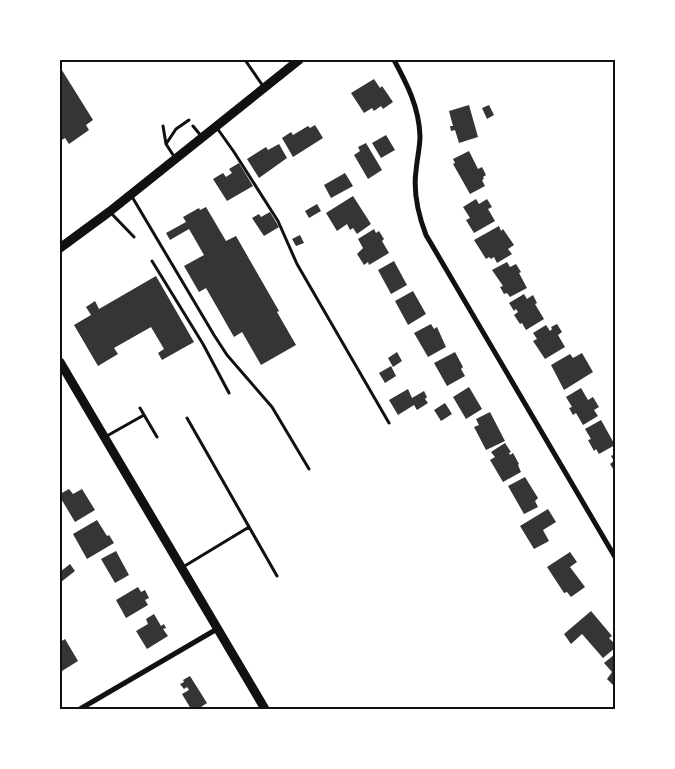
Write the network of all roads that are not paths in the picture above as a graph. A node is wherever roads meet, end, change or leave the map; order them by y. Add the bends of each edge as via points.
1 (245, 60) edge
2 (298, 60) edge
3 (394, 60) edge
4 (264, 88) junction
5 (189, 120) dead end
6 (163, 126) dead end
7 (193, 126) dead end
8 (216, 126) junction
9 (202, 137) junction
10 (166, 144) junction
11 (176, 158) junction
12 (131, 195) junction
13 (109, 212) junction
14 (134, 237) dead end
15 (60, 248) edge
16 (152, 261) dead end
17 (60, 362) edge
18 (229, 393) dead end
19 (140, 408) dead end
20 (144, 415) junction
21 (187, 418) dead end
22 (388, 423) dead end
23 (104, 437) junction
24 (157, 437) dead end
25 (309, 469) dead end
26 (249, 527) junction
27 (615, 557) edge
28 (181, 568) junction
29 (277, 576) dead end
30 (217, 629) junction
31 (80, 709) edge
32 (265, 709) edge

1 - 4 lane
2 - 4 main road
3 - 27 street via 415,105 420,137 415,194 426,235
4 - 8 main road
5 - 10 lane via 176,129
6 - 10 lane
7 - 9 lane
8 - 9 main road
8 - 22 lane via 278,222 297,264
9 - 11 main road
10 - 11 lane
11 - 12 main road
12 - 13 main road
12 - 25 lane via 214,335 272,407
13 - 14 lane
13 - 15 main road
16 - 18 lane
17 - 23 main road
19 - 20 lane
20 - 23 lane
20 - 24 lane
21 - 26 lane
23 - 28 main road
26 - 28 lane
26 - 29 lane
28 - 30 main road
30 - 31 street
30 - 32 main road

